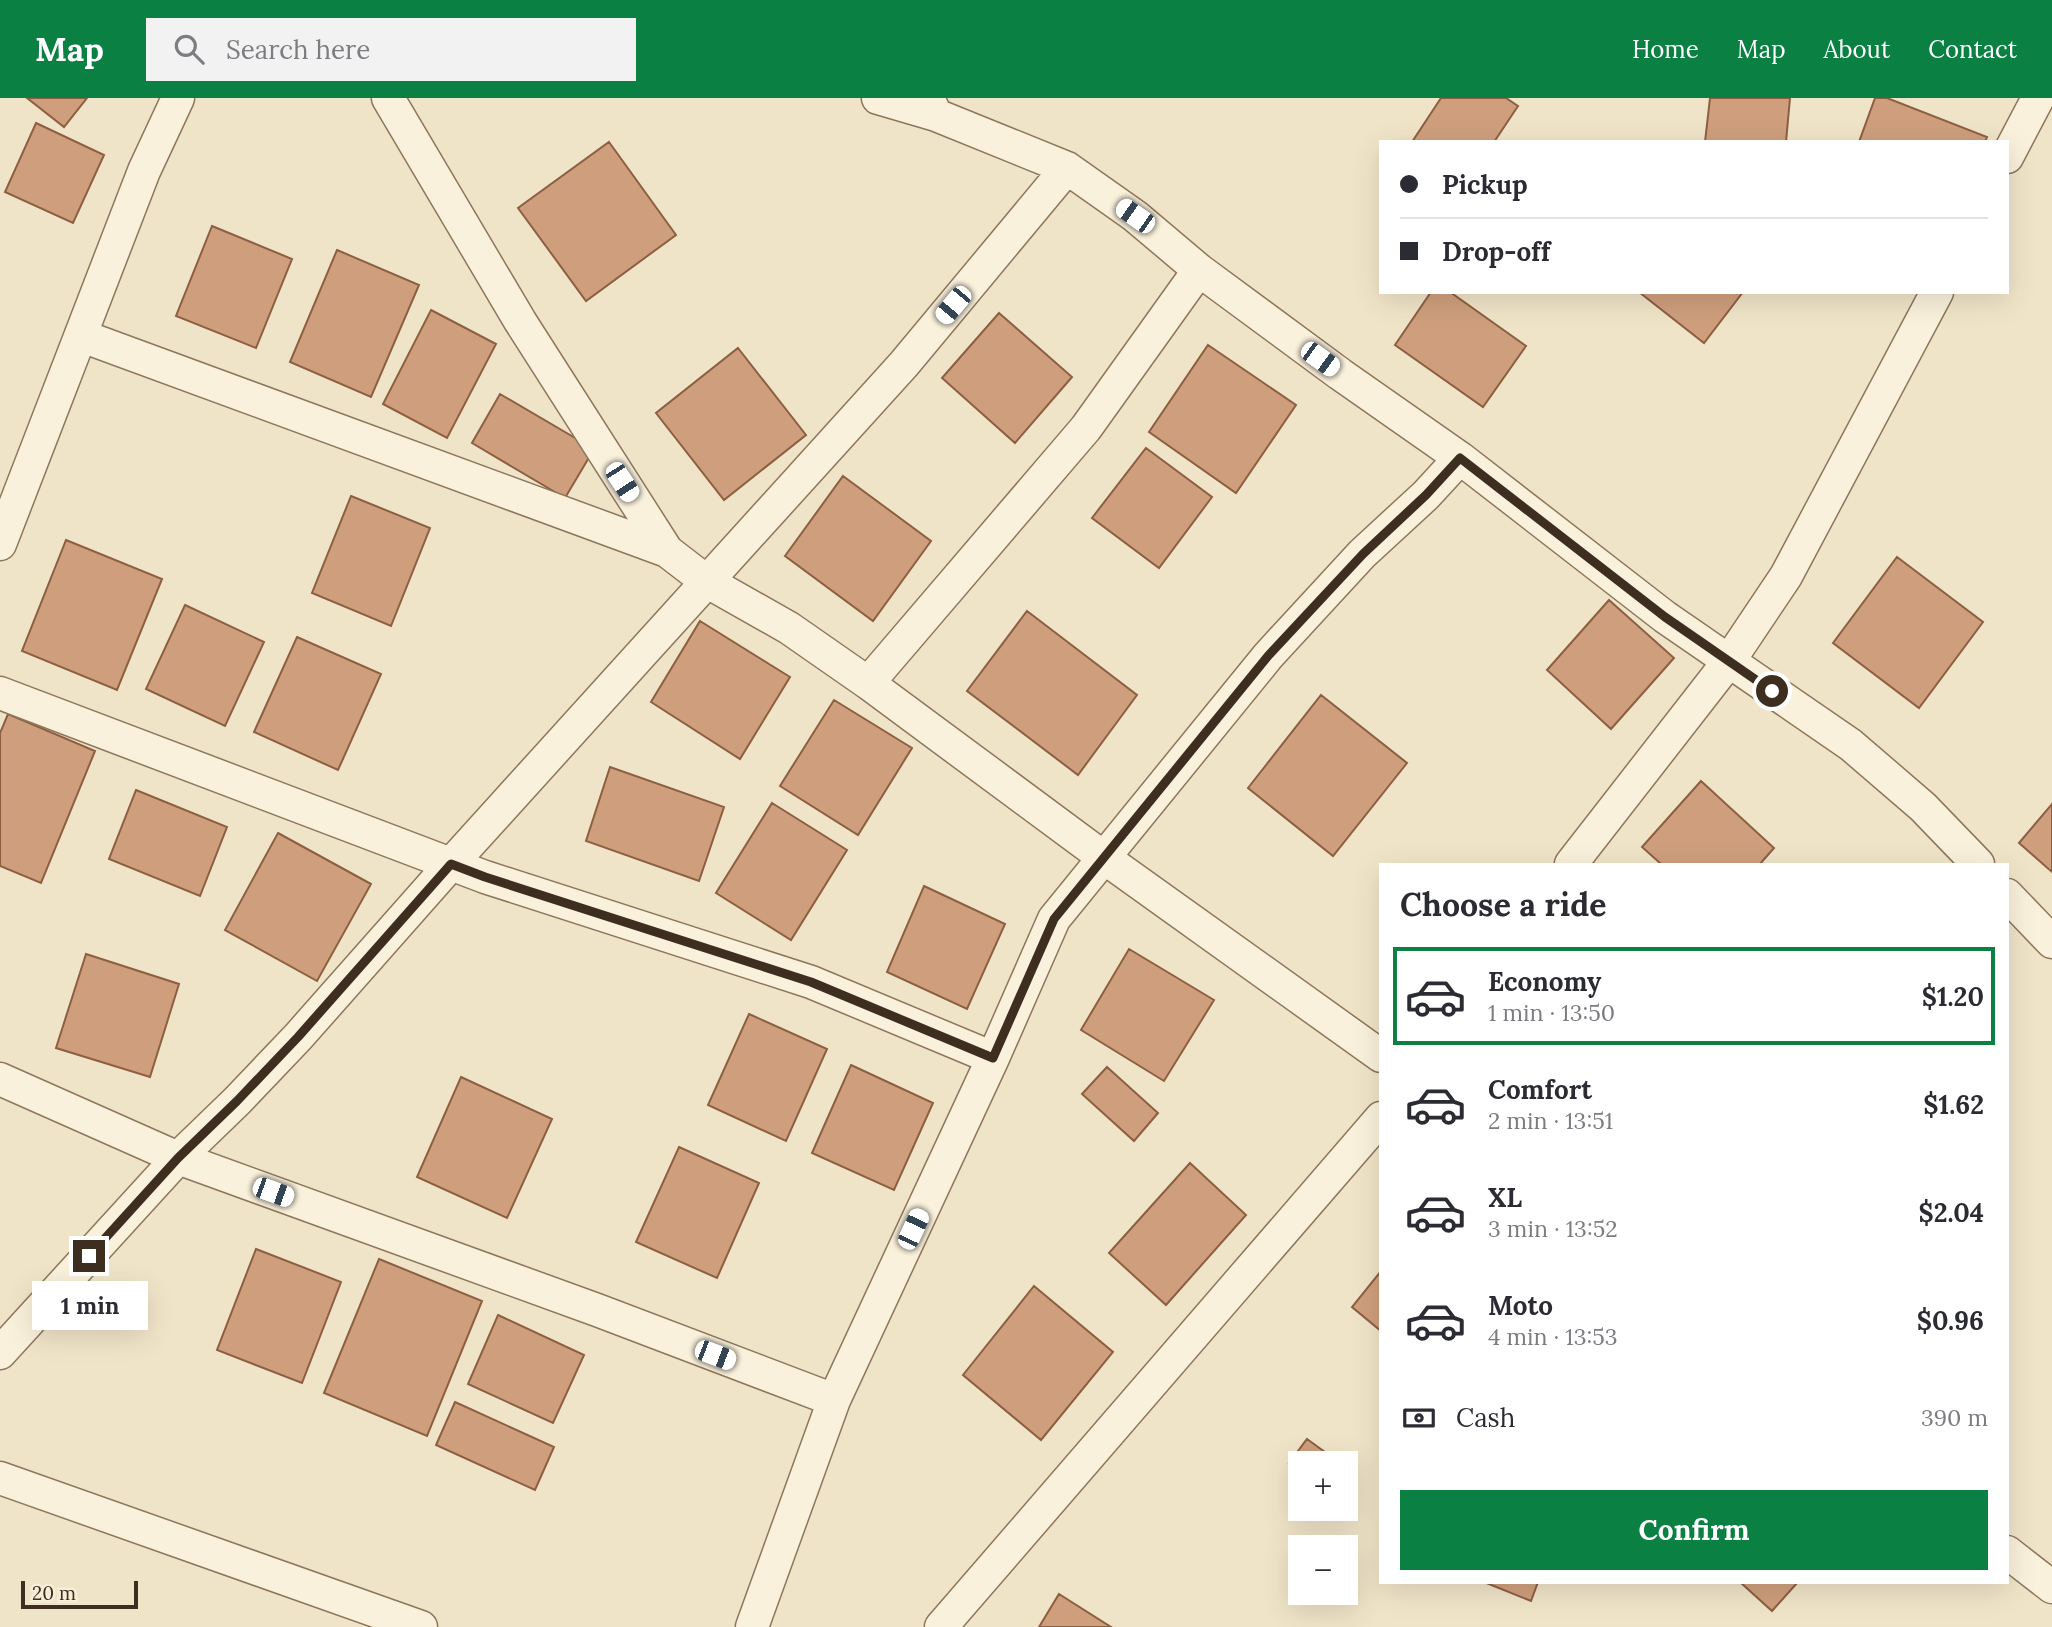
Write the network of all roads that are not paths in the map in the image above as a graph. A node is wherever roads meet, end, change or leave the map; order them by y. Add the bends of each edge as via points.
1 (178, 98) edge
2 (388, 98) edge
3 (878, 98) edge
4 (2038, 98) edge
5 (932, 107) edge
6 (2009, 153) edge
7 (1067, 168) junction
8 (1199, 270) junction
9 (1936, 294) edge
10 (82, 336) junction
11 (1460, 458) junction
12 (0, 544) edge
13 (667, 551) junction
14 (706, 581) junction
15 (1729, 661) junction
16 (869, 683) junction
17 (0, 692) edge
18 (1103, 857) junction
19 (1573, 863) edge
20 (1977, 863) edge
21 (451, 864) junction
22 (2009, 897) edge
23 (2052, 942) edge
24 (1379, 1055) edge
25 (993, 1058) junction
26 (0, 1079) edge
27 (1379, 1120) edge
28 (178, 1158) junction
29 (0, 1353) edge
30 (834, 1400) junction
31 (0, 1478) edge
32 (2009, 1554) edge
33 (2052, 1587) edge
34 (421, 1627) edge
35 (752, 1627) edge
36 (941, 1627) edge

1 - 10 street via 144,171
2 - 13 street via 520,321
3 - 5 street
4 - 6 street
5 - 7 street
7 - 8 street via 1135,216
7 - 14 street via 904,364
8 - 11 street
8 - 16 street via 1086,428
9 - 15 street via 1786,576
10 - 12 street
10 - 13 street
11 - 15 street
11 - 18 street via 1268,656
13 - 14 street
14 - 16 street via 789,628
14 - 21 street
15 - 19 street
15 - 20 street via 1851,745 1923,807
16 - 18 street
17 - 21 street
18 - 24 street
18 - 25 street via 1054,919
21 - 25 street via 811,982
21 - 28 street via 298,1037
22 - 23 street
25 - 30 street
26 - 28 street
27 - 36 street
28 - 29 street
28 - 30 street
30 - 35 street
31 - 34 street
32 - 33 street

